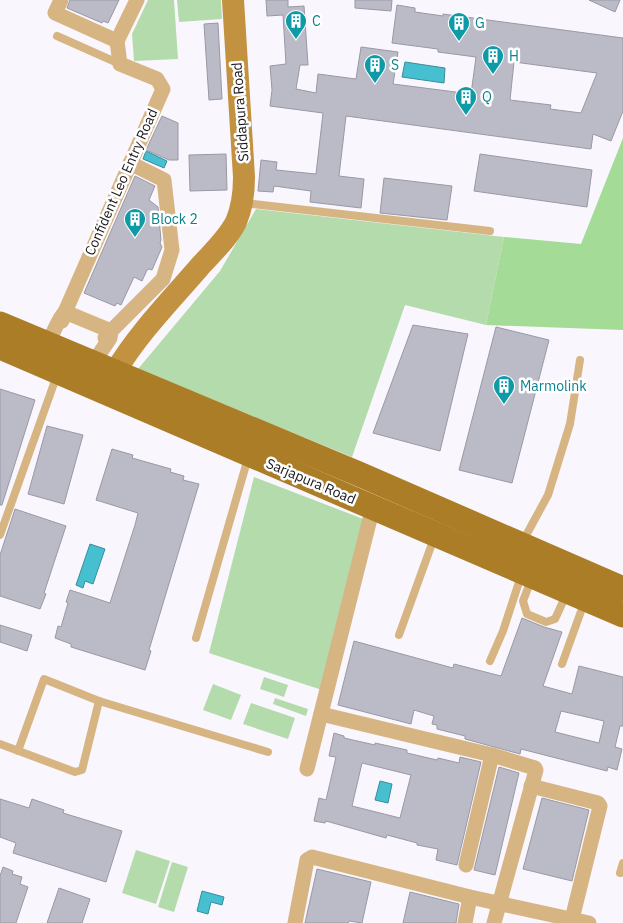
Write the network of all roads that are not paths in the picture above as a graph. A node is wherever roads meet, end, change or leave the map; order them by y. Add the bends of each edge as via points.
1 (61, 0) edge
2 (137, 0) edge
3 (233, 0) edge
4 (57, 36) dead end
5 (117, 41) junction
6 (120, 64) junction
7 (130, 162) junction
8 (239, 213) junction
9 (490, 231) dead end
10 (0, 324) edge
11 (57, 326) junction
12 (0, 347) edge
13 (106, 353) junction
14 (580, 360) dead end
15 (57, 373) junction
16 (304, 451) junction
17 (250, 454) junction
18 (293, 473) junction
19 (373, 507) junction
20 (436, 534) junction
21 (0, 535) edge
22 (521, 546) junction
23 (527, 573) junction
24 (623, 589) edge
25 (577, 595) junction
26 (623, 615) edge
27 (398, 635) dead end
28 (196, 638) dead end
29 (490, 661) dead end
30 (562, 664) dead end
31 (100, 701) junction
32 (321, 714) junction
33 (0, 744) edge
34 (18, 751) junction
35 (268, 752) dead end
36 (492, 755) junction
37 (307, 769) dead end
38 (531, 786) junction
39 (623, 863) edge
40 (466, 865) dead end
41 (620, 873) dead end
42 (470, 897) junction
43 (499, 903) junction
44 (572, 919) junction
45 (295, 923) edge
46 (464, 923) edge
47 (494, 923) edge
48 (589, 923) edge

1 - 5 street via 55,13
2 - 5 street
3 - 8 street, Siddapura Road via 244,177
4 - 6 lane
5 - 6 street
6 - 7 street, Confident Leo Entry Road via 157,79 162,90
7 - 11 street, Confident Leo Entry Road
7 - 13 street via 164,180 172,250 163,279
8 - 9 lane
8 - 13 street via 212,254 124,356
10 - 11 main road, Sarjapura Road
11 - 13 main road, Sarjapura Road
11 - 13 street
12 - 15 main road, Sarjapura Road
13 - 16 main road, Sarjapura Road
14 - 22 lane via 570,424 548,495
15 - 17 main road, Sarjapura Road
15 - 21 lane
16 - 18 main road
16 - 22 main road, Sarjapura Road
17 - 18 main road, Sarjapura Road
17 - 28 lane
18 - 19 main road, Sarjapura Road
19 - 20 main road, Sarjapura Road
19 - 32 street
20 - 23 main road, Sarjapura Road
20 - 27 lane
22 - 24 main road, Sarjapura Road
23 - 25 main road, Sarjapura Road
23 - 25 lane via 523,601 527,614 546,622 555,619
23 - 29 lane
25 - 26 main road, Sarjapura Road
25 - 30 lane
31 - 34 lane via 44,680
31 - 34 lane via 82,770 75,772
31 - 35 lane
32 - 36 street
32 - 37 street
33 - 34 lane
36 - 38 street via 534,768
36 - 40 street
38 - 43 street
38 - 44 street via 600,806
39 - 41 lane
42 - 43 street
42 - 45 street via 312,856 307,860
42 - 46 street
43 - 44 street
43 - 47 street
44 - 48 street

